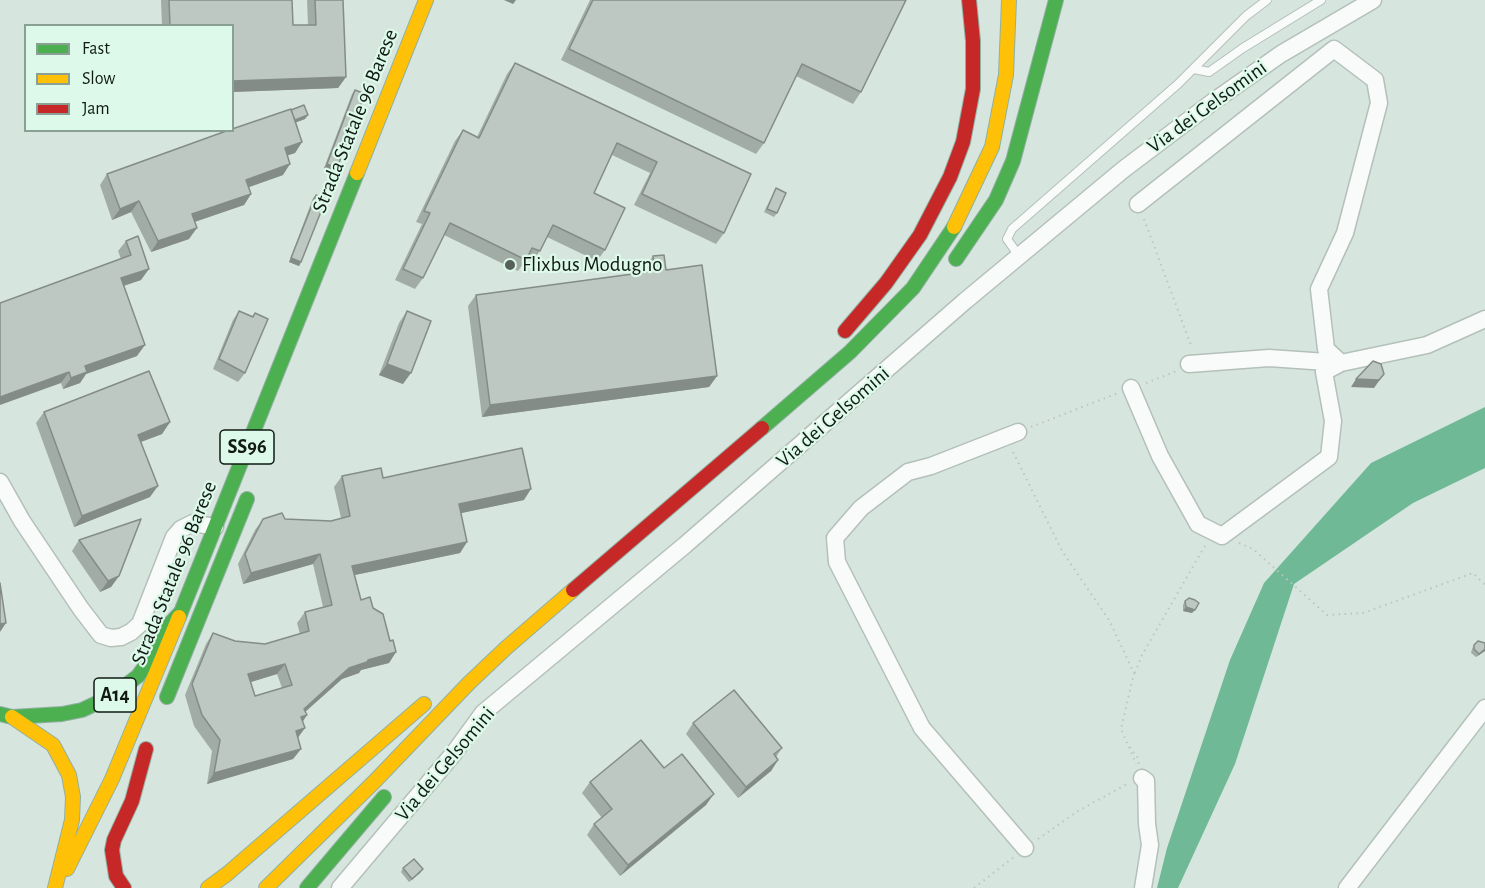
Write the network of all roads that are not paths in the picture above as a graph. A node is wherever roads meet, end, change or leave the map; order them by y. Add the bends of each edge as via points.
1 (426, 0) edge
2 (969, 0) edge
3 (1009, 0) edge
4 (1056, 0) edge
5 (1267, 0) edge
6 (1321, 0) edge
7 (1373, 0) edge
8 (1194, 69) junction
9 (1138, 204) road end
10 (1019, 256) junction
11 (950, 266) dead end
12 (928, 290) dead end
13 (1485, 319) edge
14 (867, 336) junction
15 (836, 341) dead end
16 (1341, 363) junction
17 (1189, 364) road end
18 (814, 365) dead end
19 (1131, 388) road end
20 (782, 410) junction
21 (1018, 432) road end
22 (0, 482) edge
23 (253, 484) dead end
24 (215, 527) junction
25 (181, 612) junction
26 (506, 648) junction
27 (469, 683) junction
28 (164, 706) dead end
29 (1485, 708) edge
30 (6, 715) edge
31 (420, 754) dead end
32 (1136, 778) road end
33 (390, 789) dead end
34 (1025, 848) road end
35 (97, 851) dead end
36 (56, 888) edge
37 (124, 888) edge
38 (208, 888) edge
39 (266, 888) edge
40 (307, 888) edge
41 (340, 888) edge
42 (1143, 888) edge
43 (1347, 888) edge

1 - 24 main road, Strada Statale 96 Barese / SS96
2 - 15 main road via 973,89 963,142 950,177 920,235 879,292
3 - 14 main road via 1006,75 992,147 951,234 913,288
4 - 11 main road via 1013,161 996,200
5 - 8 lane
6 - 8 lane via 1209,72
7 - 10 street, Via dei Gelsomini via 1281,54 1214,101
8 - 10 lane via 1012,229 1007,239
9 - 16 street via 1334,49 1375,80 1379,103 1345,233 1319,290 1326,349
10 - 41 street, Via dei Gelsomini via 685,545 483,713
12 - 14 main road
13 - 16 street via 1427,345
14 - 20 main road
16 - 17 street via 1269,358
16 - 19 street via 1324,372 1333,421 1329,457 1222,536 1198,524 1160,456
18 - 20 main road
20 - 26 main road
21 - 34 street via 908,472 861,508 835,538 837,562 921,728
22 - 24 street via 101,636 121,637 140,624 174,537 182,529 193,523
23 - 28 main road, Strada Statale 96 Barese / SS96
24 - 25 main road, Strada Statale 96 Barese / SS96
25 - 30 main road, A14 via 162,632 152,657 138,676 112,696 82,710 62,714
25 - 36 main road, Strada Statale 96 Barese / SS96 via 112,779
26 - 27 main road
26 - 38 main road via 429,700
27 - 31 main road
27 - 39 main road
29 - 43 street
30 - 36 main road, A14 via 53,745 69,775 72,820
32 - 42 street via 1146,781 1150,845
33 - 40 main road
35 - 37 main road via 148,744 132,801 112,850 116,876

